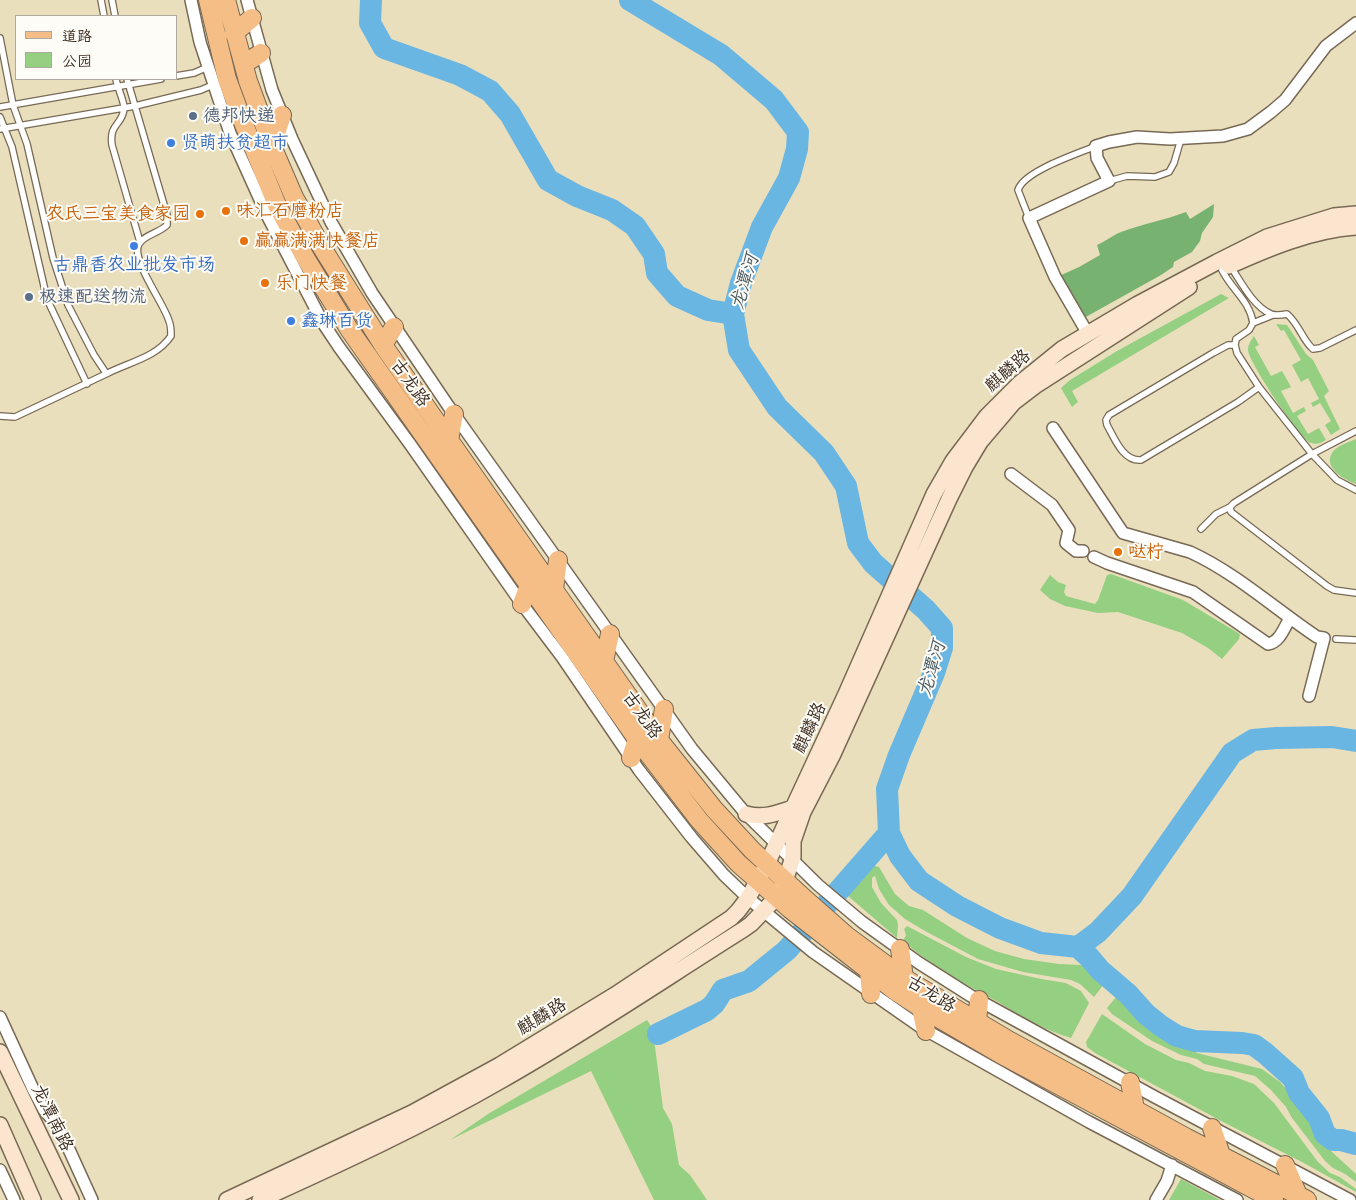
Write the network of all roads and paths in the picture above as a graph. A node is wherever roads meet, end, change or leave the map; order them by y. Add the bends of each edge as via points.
1 (101, 0) edge
2 (112, 0) edge
3 (191, 0) edge
4 (208, 0) edge
5 (226, 0) edge
6 (247, 0) edge
7 (104, 15) edge
8 (115, 15) edge
9 (252, 18) junction
10 (1356, 22) edge
11 (234, 32) junction
12 (0, 38) edge
13 (261, 53) junction
14 (244, 64) junction
15 (218, 73) junction
16 (178, 76) edge
17 (116, 80) edge
18 (150, 80) edge
19 (127, 82) edge
20 (118, 87) junction
21 (13, 105) junction
22 (136, 106) junction
23 (0, 107) edge
24 (125, 107) junction
25 (282, 115) junction
26 (0, 117) edge
27 (20, 125) junction
28 (3, 129) edge
29 (1181, 139) junction
30 (272, 146) junction
31 (1096, 146) junction
32 (1110, 181) junction
33 (1356, 214) edge
34 (1029, 218) junction
35 (1356, 227) edge
36 (140, 242) junction
37 (1226, 268) junction
38 (1273, 315) junction
39 (1253, 323) junction
40 (394, 327) junction
41 (1356, 330) edge
42 (1088, 334) junction
43 (1235, 344) junction
44 (383, 345) junction
45 (106, 373) junction
46 (86, 384) junction
47 (1259, 387) junction
48 (454, 414) junction
49 (0, 416) edge
50 (1053, 428) dead end
51 (1356, 431) edge
52 (449, 440) junction
53 (1312, 454) junction
54 (1011, 474) dead end
55 (1356, 490) edge
56 (1230, 507) junction
57 (1201, 529) dead end
58 (1083, 551) dead end
59 (1094, 557) dead end
60 (558, 560) junction
61 (529, 585) junction
62 (554, 589) junction
63 (1356, 593) edge
64 (522, 604) junction
65 (1290, 618) junction
66 (610, 634) junction
67 (1336, 639) dead end
68 (1356, 640) edge
69 (604, 662) junction
70 (1309, 696) dead end
71 (664, 709) junction
72 (638, 739) junction
73 (659, 740) junction
74 (631, 758) junction
75 (793, 808) junction
76 (746, 814) junction
77 (776, 844) junction
78 (792, 861) junction
79 (767, 864) junction
80 (757, 880) junction
81 (785, 880) junction
82 (748, 898) junction
83 (770, 905) junction
84 (825, 926) junction
85 (900, 949) junction
86 (869, 971) junction
87 (904, 978) junction
88 (871, 994) junction
89 (979, 1000) junction
90 (921, 1008) junction
91 (0, 1017) edge
92 (977, 1022) junction
93 (926, 1031) junction
94 (0, 1052) edge
95 (1130, 1082) junction
96 (1135, 1109) junction
97 (0, 1125) edge
98 (1212, 1128) junction
99 (1220, 1155) junction
100 (1172, 1165) junction
101 (1285, 1165) junction
102 (0, 1170) edge
103 (1303, 1198) edge
104 (14, 1200) edge
105 (33, 1200) edge
106 (71, 1200) edge
107 (92, 1200) edge
108 (227, 1200) edge
109 (260, 1200) edge
110 (1156, 1200) edge
111 (1238, 1200) edge
112 (1273, 1200) edge
113 (1350, 1200) edge

1 - 7 lane
2 - 8 lane
3 - 15 street via 200,42
4 - 15 main road, 古龙路
5 - 11 main road, 古龙路
6 - 9 street
9 - 11 main road
9 - 13 street
10 - 29 street via 1326,46 1285,100 1257,123 1229,134
11 - 14 main road, 古龙路
12 - 21 lane
13 - 14 main road
13 - 25 street
14 - 30 main road, 古龙路
15 - 16 lane
15 - 22 lane via 201,90
15 - 61 main road, 古龙路 via 243,122 277,205 306,259 385,382
15 - 64 street via 230,133 259,198 323,323
17 - 20 lane
18 - 19 lane
19 - 20 lane
19 - 22 lane
20 - 21 lane
20 - 24 lane
21 - 23 lane
21 - 27 lane
22 - 24 lane
22 - 36 lane via 167,216 167,225 160,232
24 - 27 lane
24 - 36 lane via 110,135
25 - 30 main road
25 - 40 street via 331,222
26 - 28 lane
27 - 28 lane
27 - 45 lane via 68,305
28 - 46 lane via 12,147 47,299
29 - 31 street via 1137,137
29 - 32 lane via 1169,172 1155,177 1127,176
30 - 44 main road, 古龙路 via 317,239
31 - 32 street via 1097,158
31 - 34 lane via 1060,160 1022,181 1018,190
32 - 34 street
33 - 42 main road, 麒麟路 via 1334,216 1267,237
34 - 42 street via 1055,276
35 - 37 main road, 麒麟路 via 1302,237
36 - 45 lane via 137,250 140,262 170,322 171,336 164,346 150,355
37 - 38 lane via 1254,300
37 - 39 lane via 1228,281 1247,303
37 - 78 main road, 麒麟路 via 1200,280 1034,386 1014,402 980,442 949,499 833,754 803,812 793,841
38 - 39 lane
38 - 41 lane via 1287,314 1292,318 1314,349
39 - 43 lane
40 - 44 main road
40 - 48 street
42 - 75 main road, 麒麟路 via 1062,350 1020,384 987,416 943,478
43 - 47 lane via 1237,353
43 - 47 lane via 1228,345 1110,415 1106,425 1123,452 1141,460
44 - 52 main road, 古龙路
45 - 46 lane
46 - 49 lane via 15,417
47 - 53 lane
48 - 52 main road
48 - 60 street
50 - 65 street via 1123,533 1198,556 1228,573
51 - 53 lane
52 - 62 main road, 古龙路
53 - 55 lane via 1337,480
53 - 56 lane
54 - 58 street via 1052,505 1069,530 1066,543 1076,551
56 - 57 lane via 1216,514
56 - 63 lane via 1238,519 1327,586
59 - 65 street via 1193,592 1268,644 1278,638
60 - 62 main road
60 - 66 street
61 - 64 main road
61 - 72 main road, 古龙路
62 - 69 main road, 古龙路
64 - 74 street
65 - 70 street via 1317,637 1324,638
66 - 69 main road
66 - 71 street
67 - 68 lane
69 - 73 main road, 古龙路
71 - 73 main road
71 - 76 street via 692,749
72 - 74 main road
72 - 80 main road, 古龙路 via 700,820
73 - 79 main road, 古龙路 via 714,810
74 - 82 street via 692,838
75 - 76 main road via 762,817
75 - 77 main road, 麒麟路
76 - 77 street
77 - 78 street
77 - 79 main road, 麒麟路
78 - 81 main road, 麒麟路
78 - 85 street
79 - 80 main road, 麒麟路
79 - 81 main road, 古龙路
80 - 82 main road, 麒麟路
80 - 83 main road, 古龙路
81 - 83 main road, 麒麟路
81 - 84 main road, 古龙路 via 805,899
82 - 83 street
82 - 108 main road, 麒麟路 via 731,918 692,945 500,1064 412,1113
83 - 84 main road, 古龙路
83 - 88 street via 793,936
83 - 109 main road, 麒麟路 via 744,929 582,1033 500,1081 356,1157
84 - 86 main road, 古龙路
84 - 87 main road, 古龙路 via 848,936
85 - 87 main road
85 - 89 street via 918,964
86 - 88 main road
86 - 90 main road, 古龙路
87 - 92 main road, 古龙路
88 - 93 street
89 - 92 main road
89 - 95 street
90 - 93 main road
90 - 112 main road, 古龙路
91 - 107 street via 44,1110 68,1145
92 - 96 main road, 古龙路
93 - 100 street
94 - 106 main road, 龙潭南路
95 - 96 main road
95 - 98 street
96 - 99 main road, 古龙路
97 - 105 main road
98 - 99 main road
98 - 101 street
99 - 103 main road, 古龙路
100 - 110 street
100 - 111 street
101 - 103 main road
101 - 113 street
102 - 104 street

